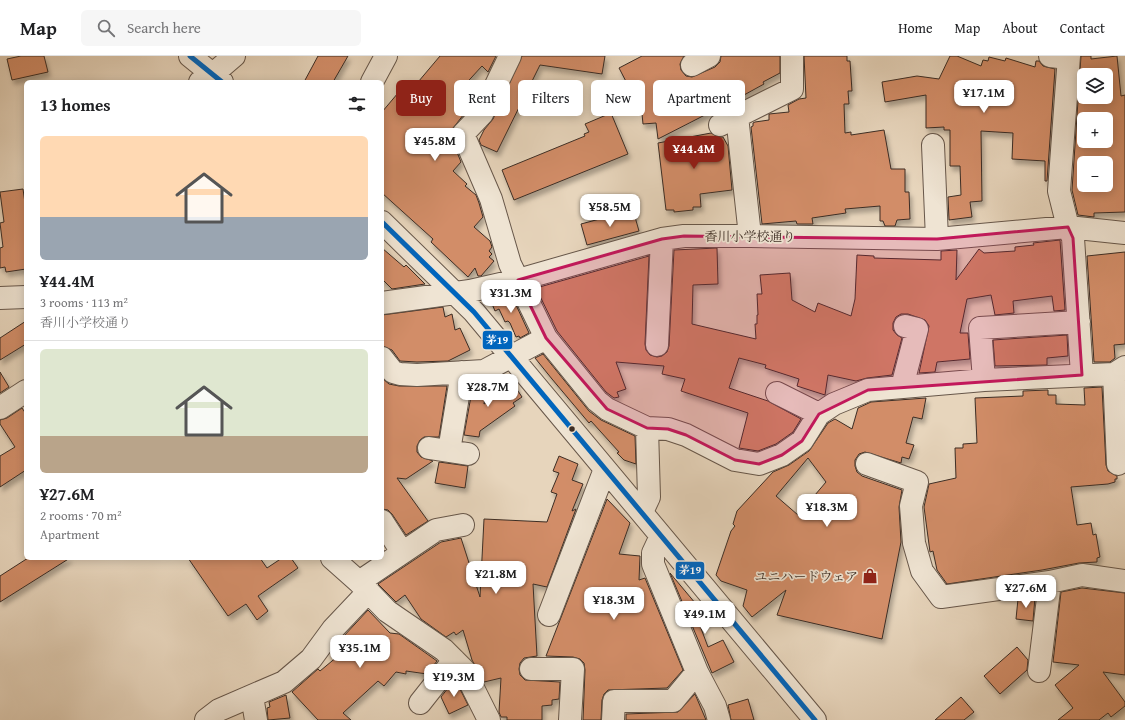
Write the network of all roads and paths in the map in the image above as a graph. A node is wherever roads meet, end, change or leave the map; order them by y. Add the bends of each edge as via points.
1 (190, 56) edge
2 (234, 56) edge
3 (386, 56) edge
4 (510, 56) edge
5 (792, 56) edge
6 (1062, 57) edge
7 (212, 79) edge
8 (373, 80) edge
9 (933, 145) dead end
10 (384, 224) edge
11 (1068, 227) junction
12 (1125, 233) edge
13 (750, 236) junction
14 (662, 239) junction
15 (937, 239) junction
16 (518, 280) junction
17 (455, 293) junction
18 (24, 297) edge
19 (0, 298) edge
20 (384, 303) edge
21 (1079, 322) junction
22 (905, 326) dead end
23 (546, 338) junction
24 (657, 345) dead end
25 (510, 356) junction
26 (384, 361) edge
27 (1119, 370) edge
28 (462, 372) junction
29 (1082, 376) junction
30 (984, 380) junction
31 (902, 387) junction
32 (24, 392) edge
33 (777, 393) dead end
34 (0, 408) edge
35 (819, 414) junction
36 (647, 428) junction
37 (448, 451) dead end
38 (867, 464) dead end
39 (1118, 464) dead end
40 (605, 469) junction
41 (642, 512) junction
42 (384, 524) edge
43 (463, 525) dead end
44 (661, 536) junction
45 (402, 552) junction
46 (334, 560) edge
47 (1125, 580) edge
48 (1050, 582) junction
49 (364, 587) junction
50 (549, 616) dead end
51 (454, 660) junction
52 (531, 669) dead end
53 (1039, 671) dead end
54 (697, 672) junction
55 (252, 696) junction
56 (420, 703) dead end
57 (206, 720) edge
58 (256, 720) edge
59 (489, 720) edge
60 (570, 720) edge
61 (612, 720) edge
62 (719, 720) edge
63 (815, 720) edge

1 - 7 street
2 - 7 street
3 - 8 street
4 - 16 street via 482,114 463,134 491,199 510,264
5 - 13 street via 792,88 728,121
6 - 11 street via 1059,191
9 - 15 street
10 - 17 street
11 - 12 street, 香川小学校通り
11 - 15 street, 香川小学校通り
11 - 21 street via 1073,238
13 - 14 street, 香川小学校通り via 684,236
13 - 15 street, 香川小学校通り
14 - 16 street, 香川小学校通り
14 - 24 street
16 - 17 street, 香川小学校通り
16 - 23 street
17 - 20 street, 香川小学校通り
17 - 25 street
18 - 19 street
21 - 29 street
21 - 30 street via 980,328
22 - 31 street via 917,329
23 - 25 street
23 - 36 street via 597,401 607,409
25 - 28 street via 484,371
25 - 40 street
26 - 28 street via 393,372 400,374 417,376
27 - 29 street
27 - 39 street
28 - 37 street
29 - 30 street
30 - 31 street
31 - 35 street via 868,390 834,404
32 - 34 street
33 - 35 street
35 - 36 street via 802,440 782,455 759,464 735,460 686,434 668,429
36 - 41 street via 649,497
38 - 48 street via 916,482 911,506 914,543 922,571 941,597
40 - 41 street
40 - 50 street
41 - 44 street
42 - 45 street
43 - 45 street via 436,530
44 - 54 street via 653,553 653,564
44 - 63 street
45 - 49 street
46 - 49 street
47 - 48 street via 1082,575
48 - 53 street
49 - 51 street via 387,611 444,650
49 - 55 street via 311,659 284,682
51 - 56 street
51 - 59 street via 464,670
52 - 60 street via 573,669
54 - 61 street via 673,700 614,701
54 - 62 street via 715,706
55 - 57 street via 219,710
55 - 58 street

